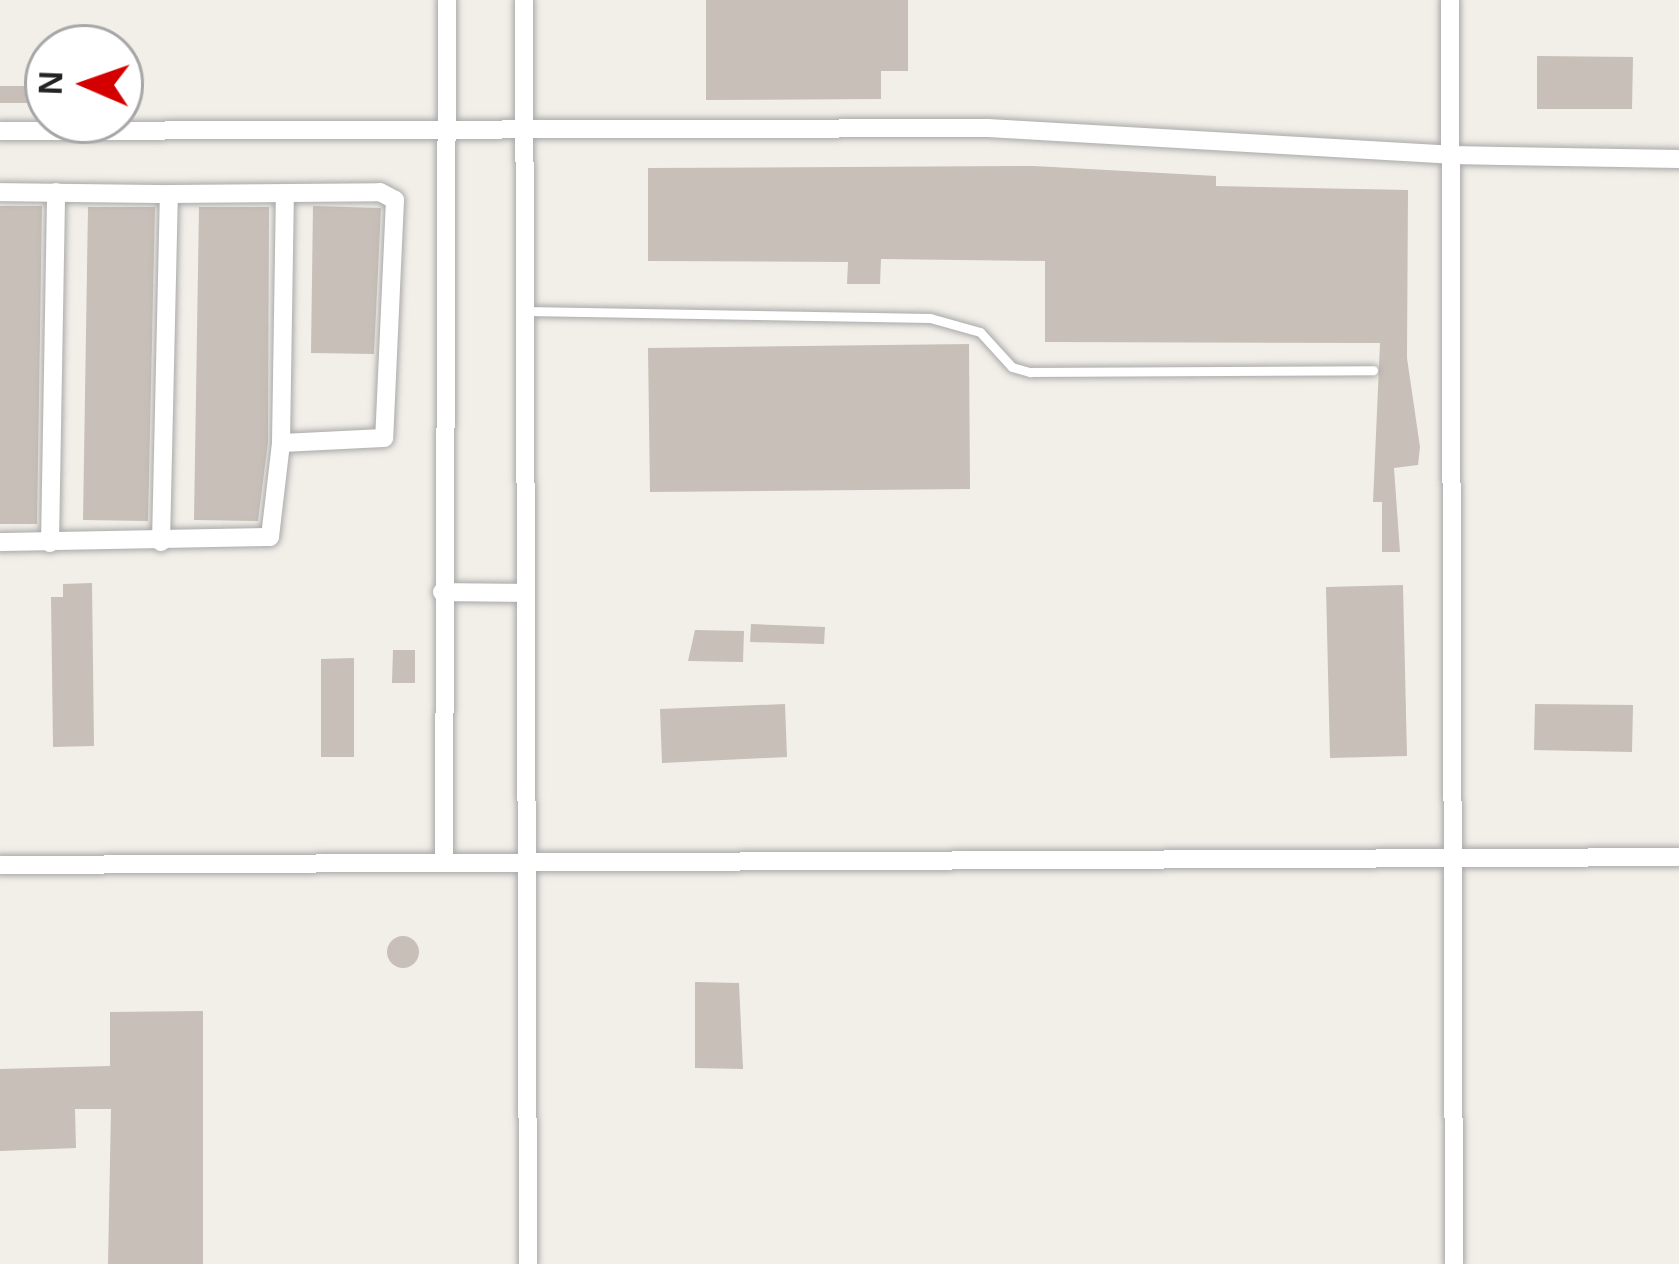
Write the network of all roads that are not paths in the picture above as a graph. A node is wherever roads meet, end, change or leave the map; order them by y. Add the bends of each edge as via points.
1 (447, 0) edge
2 (524, 0) edge
3 (1450, 0) edge
4 (0, 131) edge
5 (446, 132) junction
6 (524, 134) junction
7 (1451, 155) junction
8 (1679, 159) edge
9 (0, 192) edge
10 (56, 192) junction
11 (285, 193) junction
12 (169, 194) junction
13 (526, 311) junction
14 (1373, 370) dead end
15 (281, 443) junction
16 (0, 542) edge
17 (161, 542) junction
18 (50, 543) junction
19 (442, 592) junction
20 (525, 593) junction
21 (1679, 857) edge
22 (1454, 861) junction
23 (444, 863) junction
24 (525, 865) junction
25 (0, 866) edge
26 (528, 1264) edge
27 (1454, 1264) edge

1 - 5 street
2 - 6 street
3 - 7 street
4 - 5 street
5 - 6 street
5 - 19 street
6 - 7 street via 988,128
6 - 13 street
7 - 8 street
7 - 22 street
9 - 10 street
10 - 12 street
10 - 18 street
11 - 12 street
11 - 15 street
11 - 15 street via 380,192 396,207 384,438
12 - 17 street
13 - 14 lane via 930,318 980,332 1012,367 1030,372
13 - 20 street
15 - 17 street via 270,537
16 - 18 street
17 - 18 street
19 - 20 street
19 - 23 street
20 - 24 street
21 - 22 street
22 - 24 street
22 - 27 street
23 - 24 street
23 - 25 street
24 - 26 street

